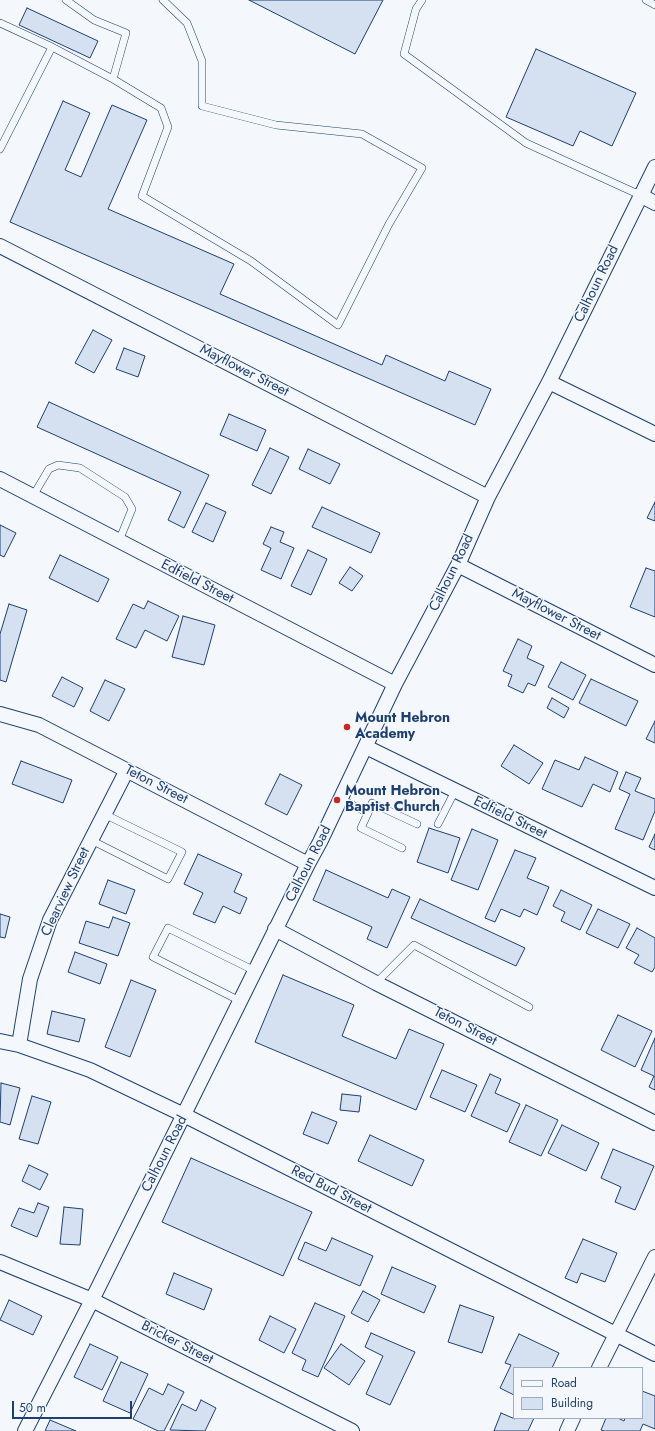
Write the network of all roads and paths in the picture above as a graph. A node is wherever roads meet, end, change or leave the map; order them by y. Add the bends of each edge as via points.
1 (66, 0) edge
2 (163, 0) edge
3 (422, 0) edge
4 (646, 0) edge
5 (655, 5) edge
6 (0, 23) edge
7 (52, 47) junction
8 (113, 79) junction
9 (0, 149) edge
10 (655, 167) edge
11 (640, 195) junction
12 (655, 203) edge
13 (0, 246) edge
14 (549, 382) junction
15 (655, 434) edge
16 (0, 479) edge
17 (33, 496) junction
18 (488, 497) junction
19 (119, 541) junction
20 (458, 565) junction
21 (655, 665) edge
22 (395, 684) junction
23 (0, 714) edge
24 (366, 747) junction
25 (126, 770) junction
26 (455, 791) junction
27 (341, 799) junction
28 (368, 813) junction
29 (104, 814) junction
30 (417, 824) dead end
31 (438, 824) dead end
32 (91, 840) junction
33 (402, 848) dead end
34 (308, 864) junction
35 (655, 888) edge
36 (275, 929) junction
37 (254, 971) junction
38 (376, 983) junction
39 (240, 1002) junction
40 (528, 1007) dead end
41 (0, 1042) edge
42 (19, 1045) junction
43 (184, 1115) junction
44 (655, 1123) edge
45 (655, 1257) edge
46 (0, 1262) edge
47 (92, 1300) junction
48 (616, 1335) junction
49 (655, 1354) edge
50 (600, 1367) edge
51 (573, 1419) edge
52 (25, 1431) edge
53 (352, 1431) edge
54 (567, 1431) edge

1 - 8 lane via 94,20 126,33
2 - 8 lane via 187,23 202,61 202,106 276,125 362,134 422,168 389,224 338,325 251,261 142,196 168,127 161,108
3 - 11 lane via 416,9 404,54 526,143
4 - 5 lane
6 - 7 lane
7 - 8 lane
7 - 9 lane
10 - 11 street, Calhoun Road
11 - 12 street
11 - 14 street, Calhoun Road
13 - 18 street, Mayflower Street
14 - 15 street
14 - 18 street, Calhoun Road
16 - 17 street, Edfield Street
17 - 19 street, Edfield Street
17 - 19 lane via 49,469 58,465 80,468 125,497 132,509
18 - 20 street, Calhoun Road
19 - 22 street, Edfield Street
20 - 21 street, Mayflower Street
20 - 22 street, Calhoun Road
22 - 24 street, Calhoun Road
23 - 25 street, Teton Street via 39,725
24 - 26 street, Edfield Street
24 - 27 street, Calhoun Road
25 - 29 street, Clearview Street
25 - 34 street, Teton Street
26 - 31 lane
26 - 35 street, Edfield Street
27 - 28 lane
27 - 34 street, Calhoun Road
28 - 30 lane via 372,803
28 - 33 lane via 361,828
29 - 32 street, Clearview Street
29 - 32 lane via 182,852 168,878
32 - 42 street, Clearview Street via 50,920 30,979
34 - 36 street, Calhoun Road
36 - 37 street, Calhoun Road
36 - 38 street, Teton Street
37 - 39 street, Calhoun Road
37 - 39 lane via 168,928 153,957
38 - 40 lane via 414,945
38 - 44 street, Teton Street
39 - 43 street, Calhoun Road
41 - 42 street, Red Bud Street
42 - 43 street, Red Bud Street via 90,1070
43 - 47 street, Calhoun Road
43 - 48 street, Red Bud Street
45 - 48 street
46 - 47 street, Bricker Street
47 - 52 street, Calhoun Road
47 - 53 street, Bricker Street
48 - 49 street, Red Bud Street
48 - 50 street
51 - 54 street

